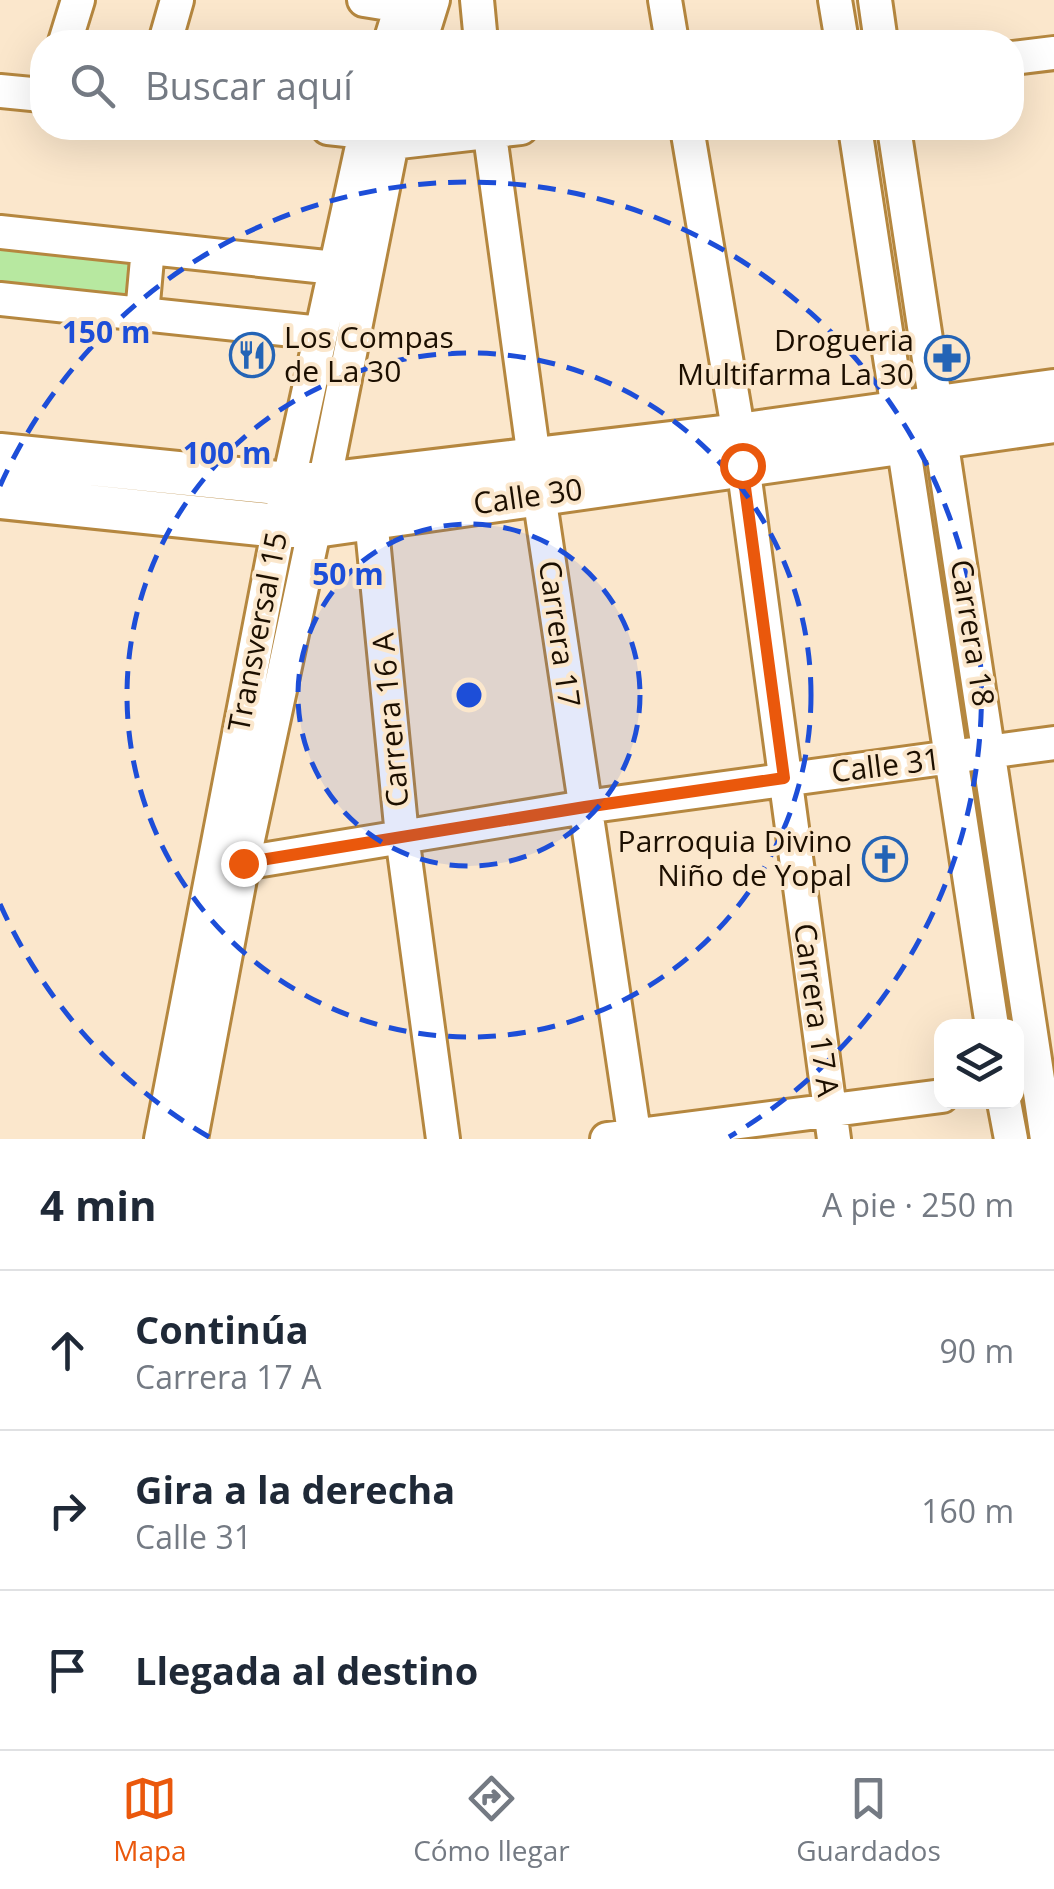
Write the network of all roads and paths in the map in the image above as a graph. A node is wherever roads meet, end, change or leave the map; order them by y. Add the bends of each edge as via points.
1 (78, 0) edge
2 (177, 0) edge
3 (364, 0) edge
4 (477, 0) edge
5 (665, 0) edge
6 (836, 0) edge
7 (874, 0) edge
8 (412, 2) edge
9 (69, 30) edge
10 (168, 30) edge
11 (397, 30) edge
12 (418, 30) edge
13 (480, 30) edge
14 (670, 30) edge
15 (840, 30) edge
16 (879, 30) edge
17 (1054, 53) edge
18 (1024, 57) edge
19 (0, 91) edge
20 (30, 94) edge
21 (376, 140) edge
22 (377, 140) edge
23 (501, 140) edge
24 (689, 140) edge
25 (858, 140) edge
26 (895, 140) edge
27 (0, 232) edge
28 (148, 248) junction
29 (335, 268) junction
30 (0, 300) edge
31 (142, 314) junction
32 (320, 333) junction
33 (1054, 391) edge
34 (1054, 421) edge
35 (919, 425) junction
36 (740, 450) junction
37 (0, 454) edge
38 (537, 476) junction
39 (306, 484) junction
40 (0, 497) edge
41 (369, 500) junction
42 (297, 526) junction
43 (1054, 743) edge
44 (990, 750) junction
45 (951, 758) junction
46 (784, 778) junction
47 (585, 807) junction
48 (402, 836) junction
49 (243, 863) junction
50 (991, 1019) edge
51 (1036, 1085) edge
52 (934, 1098) edge
53 (1005, 1109) edge
54 (832, 1125) edge
55 (625, 1138) edge
56 (161, 1139) edge
57 (191, 1139) edge
58 (442, 1139) edge
59 (1011, 1139) edge
60 (1047, 1139) edge

1 - 9 street
2 - 10 street
3 - 8 street
4 - 13 street
5 - 14 street
6 - 15 street
7 - 16 street
8 - 11 street
8 - 12 street
17 - 18 street
19 - 20 street
21 - 29 street, Transversal 15
22 - 39 street, Transversal 15
23 - 38 street, Carrera 17
24 - 36 street, Carrera 17 A
25 - 35 street, Carrera 18
26 - 35 street, Carrera 18
27 - 28 street
28 - 29 street
28 - 31 street
29 - 32 street, Transversal 15
30 - 31 street
31 - 32 street
32 - 39 street, Transversal 15
33 - 35 main road, Calle 30
34 - 35 main road, Calle 30
35 - 36 main road, Calle 30
35 - 44 street, Carrera 18
35 - 45 street, Carrera 18
36 - 38 main road, Calle 30
36 - 46 street, Carrera 17 A
37 - 39 main road, Calle 30
38 - 41 main road, Calle 30
38 - 47 street, Carrera 17
39 - 41 main road, Calle 30
39 - 42 street, Transversal 15
40 - 42 main road, Calle 30
41 - 42 main road, Calle 30
41 - 48 street, Carrera 16 A
42 - 49 street, Transversal 15
42 - 56 street, Transversal 15
43 - 44 street, Calle 31
44 - 45 street, Calle 31
44 - 51 street, Carrera 18
45 - 46 street, Calle 31
45 - 50 street, Carrera 18
46 - 47 street, Calle 31
46 - 54 street, Carrera 17 A
47 - 48 street, Calle 31
47 - 55 street, Carrera 17
48 - 49 street, Calle 31
48 - 58 street, Carrera 16 A
49 - 57 street, Transversal 15
51 - 60 street, Carrera 18
52 - 54 street
53 - 59 street
54 - 55 street

